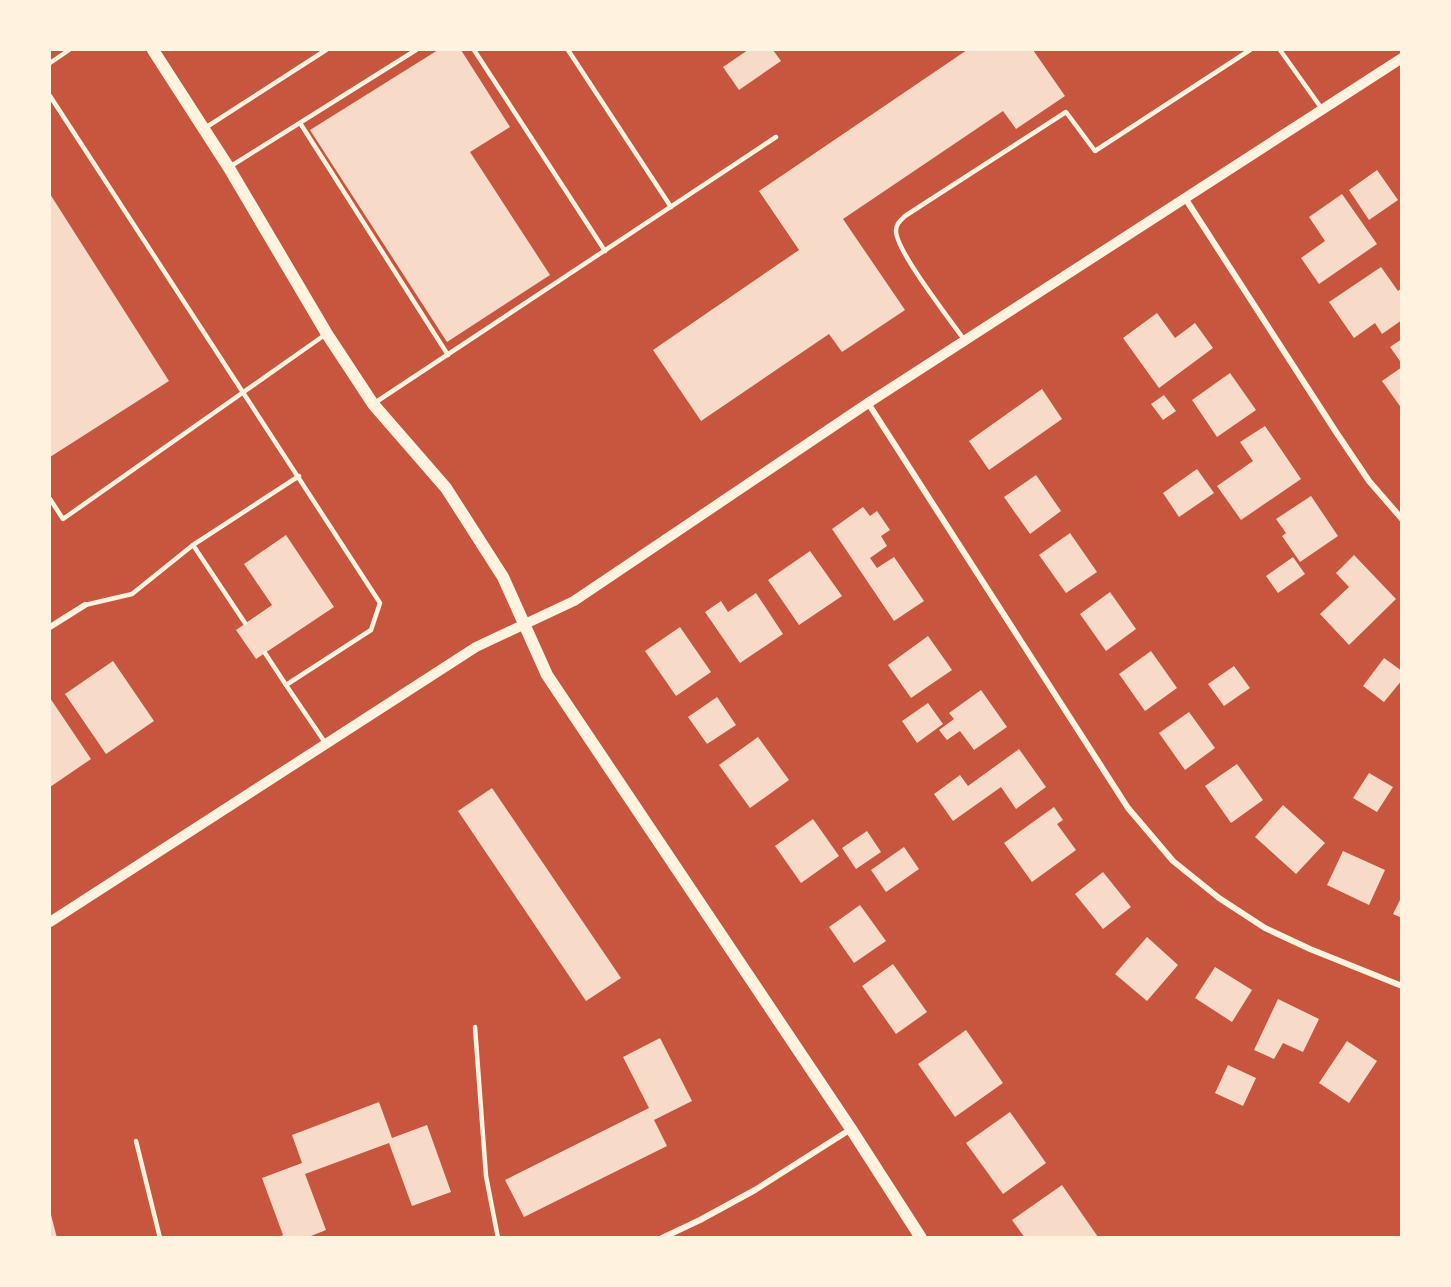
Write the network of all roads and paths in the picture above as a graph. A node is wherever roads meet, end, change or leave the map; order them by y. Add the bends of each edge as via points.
1 (69, 50) edge
2 (153, 50) edge
3 (326, 50) edge
4 (416, 50) edge
5 (474, 50) edge
6 (568, 50) edge
7 (1250, 50) edge
8 (1280, 50) edge
9 (1401, 58) edge
10 (50, 63) edge
11 (50, 96) edge
12 (1322, 109) junction
13 (300, 123) junction
14 (204, 129) junction
15 (776, 137) dead end
16 (229, 168) junction
17 (1185, 198) junction
18 (671, 207) junction
19 (605, 251) junction
20 (327, 334) junction
21 (964, 341) junction
22 (448, 355) junction
23 (243, 392) junction
24 (373, 404) junction
25 (868, 404) junction
26 (299, 476) junction
27 (50, 499) edge
28 (1401, 519) edge
29 (193, 545) junction
30 (86, 605) joint
31 (246, 623) dead end
32 (523, 625) junction
33 (50, 627) edge
34 (265, 653) dead end
35 (286, 685) junction
36 (326, 744) junction
37 (50, 922) edge
38 (1401, 986) edge
39 (475, 1027) dead end
40 (851, 1129) junction
41 (136, 1141) dead end
42 (160, 1238) edge
43 (498, 1238) edge
44 (662, 1238) edge
45 (921, 1238) edge

1 - 10 lane
2 - 14 main road
3 - 14 lane
4 - 13 lane
5 - 19 lane
6 - 18 lane
7 - 21 lane via 1095,152 1066,112 898,222 898,243
8 - 12 lane
9 - 12 street
11 - 23 lane
12 - 17 street
13 - 16 lane
13 - 22 lane
14 - 16 main road
15 - 18 lane
16 - 20 main road
17 - 21 street
17 - 28 street via 1336,432
18 - 19 lane
19 - 22 lane
20 - 23 lane
20 - 24 main road
21 - 25 street
22 - 24 lane
23 - 26 lane
23 - 27 lane via 63,519
24 - 32 main road via 446,488 502,578
25 - 32 street via 574,601
25 - 38 street via 1128,808 1173,861 1265,928
26 - 29 lane
26 - 35 lane via 380,603 371,630
29 - 30 lane via 132,594
29 - 31 lane
30 - 33 street
32 - 36 street via 476,647
32 - 40 main road via 547,675
34 - 35 lane
35 - 36 lane
36 - 37 street
39 - 43 lane via 486,1176
40 - 44 street via 755,1190
40 - 45 main road
41 - 42 lane

